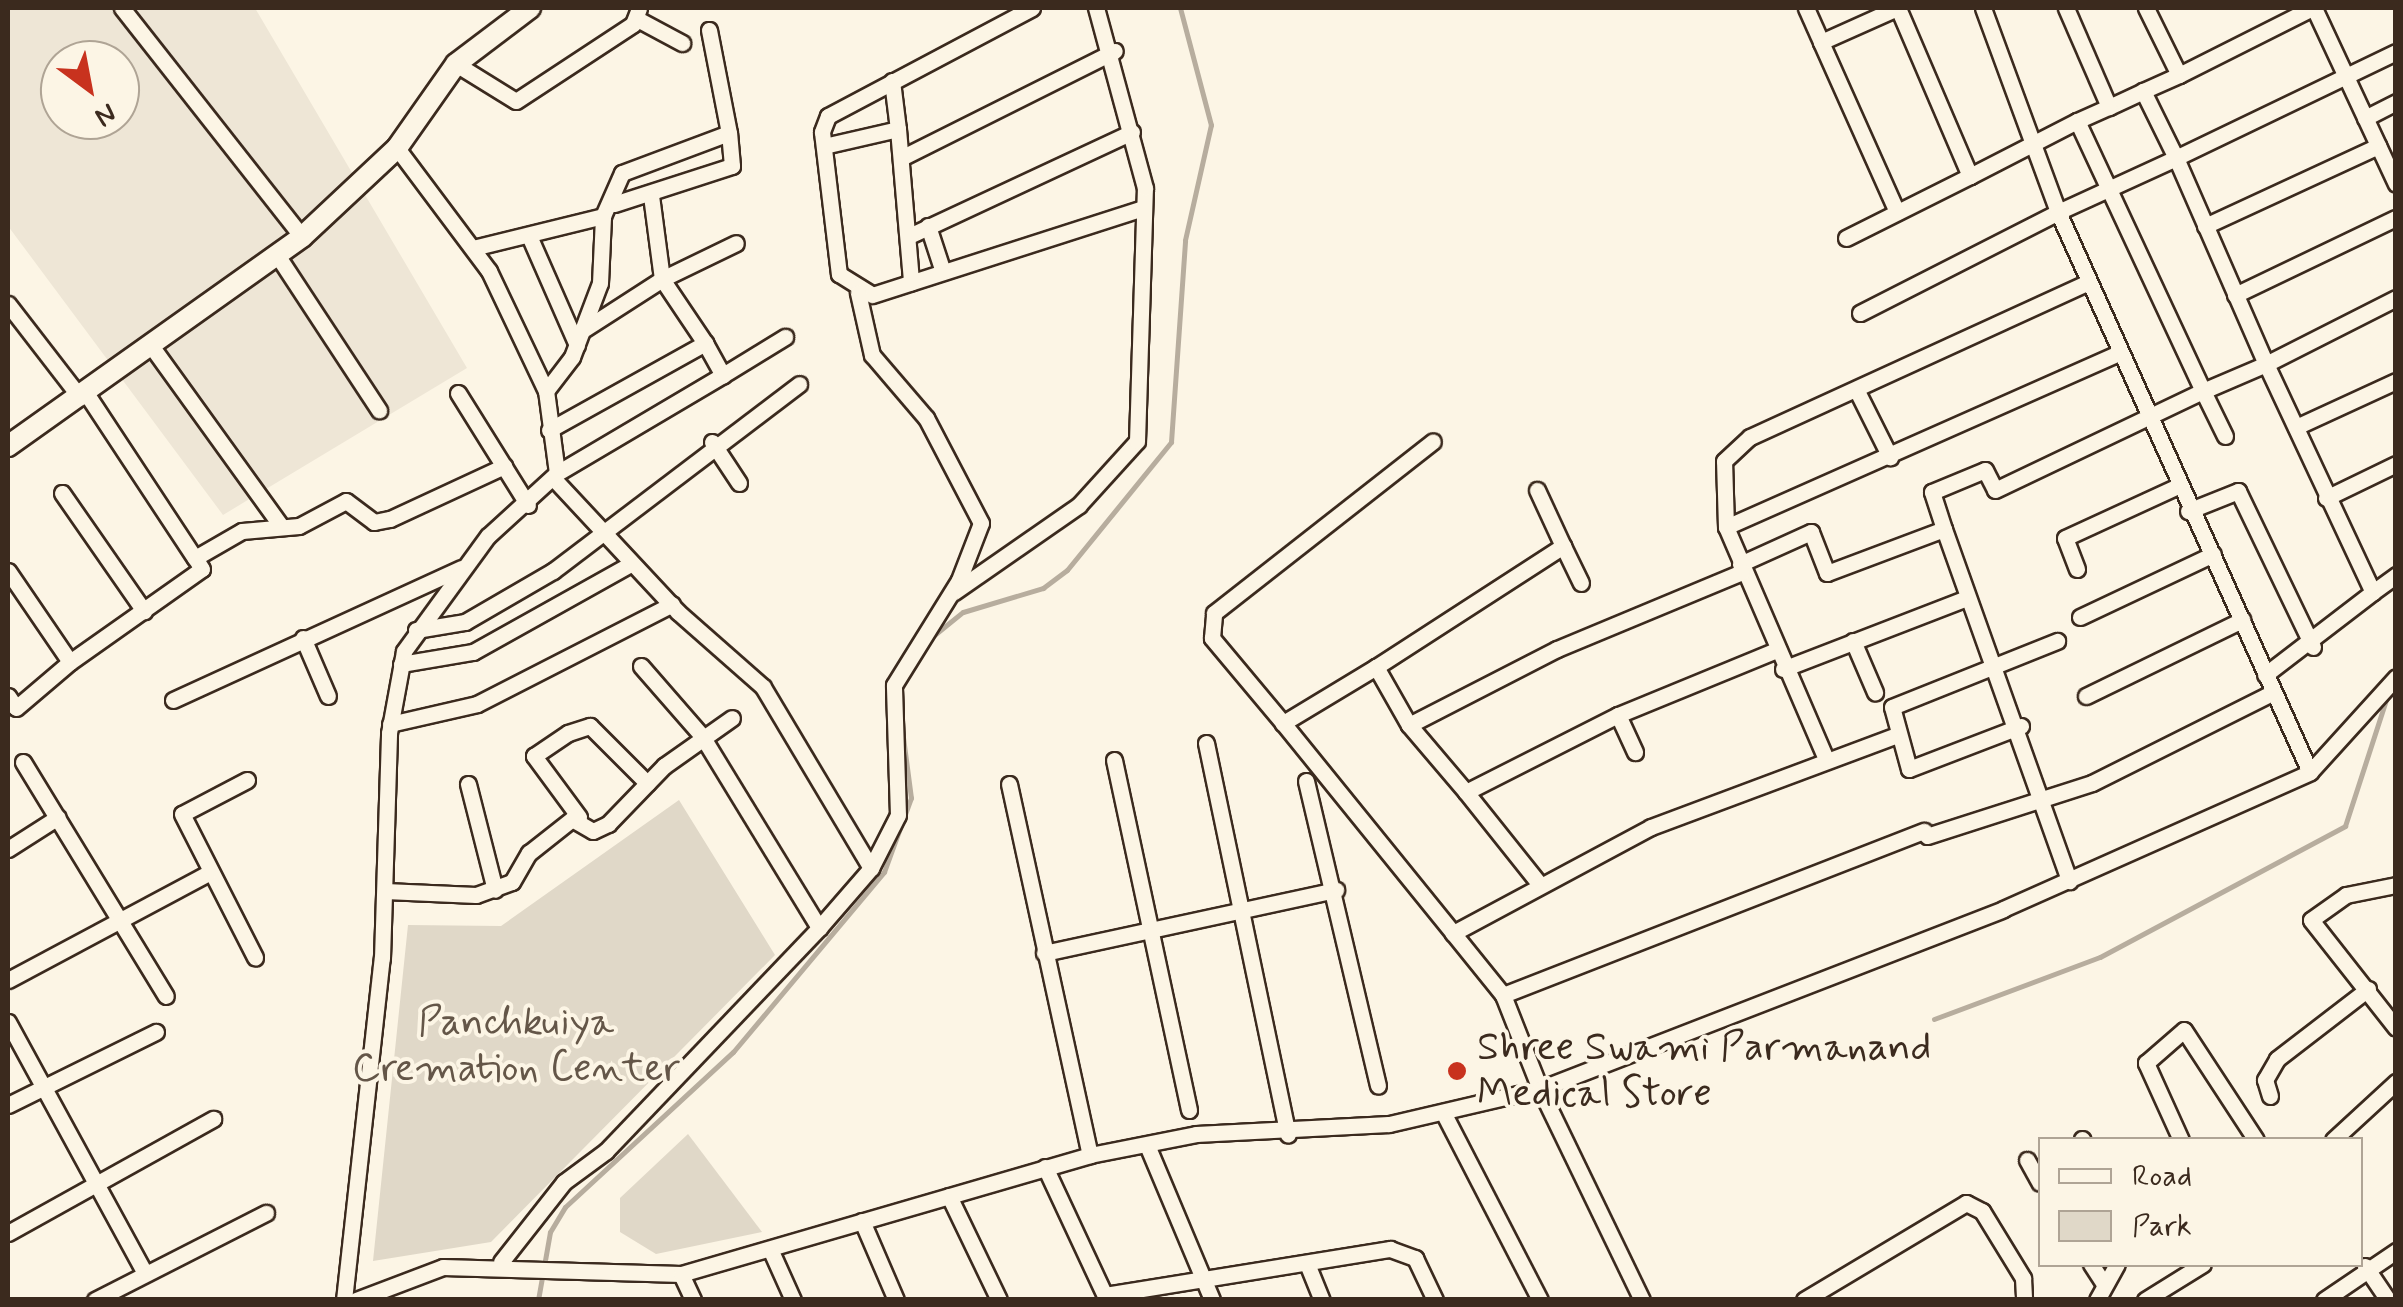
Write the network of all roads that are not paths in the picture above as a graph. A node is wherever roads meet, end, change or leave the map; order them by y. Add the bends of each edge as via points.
1 (122, 8) edge
2 (530, 8) edge
3 (1032, 8) edge
4 (1096, 8) edge
5 (1806, 8) edge
6 (1898, 8) edge
7 (1983, 8) edge
8 (2066, 8) edge
9 (2146, 8) edge
10 (2270, 8) edge
11 (2313, 8) edge
12 (639, 14) edge
13 (2279, 26) junction
14 (709, 30) dead end
15 (1821, 42) junction
16 (682, 43) dead end
17 (1115, 51) junction
18 (2396, 52) edge
19 (456, 64) junction
20 (2179, 75) junction
21 (2347, 80) junction
22 (892, 82) junction
23 (2143, 91) junction
24 (2396, 102) edge
25 (2109, 106) junction
26 (2366, 118) junction
27 (2077, 121) junction
28 (898, 129) junction
29 (729, 132) junction
30 (1132, 132) junction
31 (2037, 140) junction
32 (824, 146) junction
33 (2378, 146) junction
34 (396, 148) junction
35 (901, 158) junction
36 (2176, 158) junction
37 (1970, 176) junction
38 (2395, 183) edge
39 (2111, 189) junction
40 (651, 195) junction
41 (1143, 208) junction
42 (609, 210) junction
43 (1897, 212) junction
44 (2058, 212) junction
45 (2396, 218) edge
46 (928, 226) junction
47 (2205, 226) junction
48 (302, 236) junction
49 (909, 236) junction
50 (530, 238) junction
51 (1846, 238) dead end
52 (736, 243) dead end
53 (476, 247) junction
54 (277, 255) junction
55 (943, 272) junction
56 (662, 278) junction
57 (911, 282) junction
58 (2084, 284) junction
59 (858, 294) junction
60 (2235, 295) junction
61 (2396, 298) edge
62 (8, 304) edge
63 (1860, 313) dead end
64 (13, 323) edge
65 (580, 337) junction
66 (785, 337) dead end
67 (705, 343) junction
68 (152, 346) junction
69 (2116, 354) junction
70 (2266, 364) junction
71 (723, 376) junction
72 (2396, 382) edge
73 (799, 384) dead end
74 (458, 392) dead end
75 (546, 392) junction
76 (2203, 392) junction
77 (1858, 393) junction
78 (83, 395) junction
79 (379, 410) dead end
80 (2144, 420) junction
81 (2296, 427) junction
82 (549, 430) junction
83 (2225, 436) dead end
84 (1433, 441) dead end
85 (712, 442) junction
86 (8, 446) edge
87 (1890, 458) junction
88 (2396, 464) edge
89 (504, 466) junction
90 (555, 476) junction
91 (739, 483) dead end
92 (2176, 487) junction
93 (1537, 490) dead end
94 (62, 493) dead end
95 (2326, 498) junction
96 (528, 505) junction
97 (2188, 510) junction
98 (282, 527) junction
99 (1726, 527) junction
100 (608, 529) junction
101 (1944, 529) junction
102 (1564, 546) junction
103 (2212, 554) junction
104 (195, 558) junction
105 (632, 563) junction
106 (461, 568) junction
107 (1741, 568) junction
108 (2077, 569) dead end
109 (8, 571) edge
110 (2396, 574) edge
111 (1581, 583) dead end
112 (2373, 592) junction
113 (948, 596) junction
114 (1967, 598) junction
115 (672, 604) junction
116 (144, 610) junction
117 (2080, 617) dead end
118 (2242, 620) junction
119 (416, 630) junction
120 (303, 638) junction
121 (1853, 642) junction
122 (2057, 642) dead end
123 (2313, 647) junction
124 (1774, 651) junction
125 (70, 662) junction
126 (402, 664) junction
127 (641, 666) dead end
128 (1995, 666) junction
129 (1376, 667) junction
130 (1783, 670) junction
131 (2265, 676) junction
132 (2396, 677) edge
133 (1875, 692) dead end
134 (2272, 693) junction
135 (328, 696) dead end
136 (2086, 696) dead end
137 (174, 700) dead end
138 (10, 707) edge
139 (1618, 715) junction
140 (732, 718) dead end
141 (1283, 723) junction
142 (390, 724) junction
143 (1410, 726) junction
144 (2021, 726) junction
145 (1897, 735) junction
146 (702, 736) junction
147 (1206, 743) dead end
148 (1635, 752) dead end
149 (1826, 759) junction
150 (1114, 760) dead end
151 (23, 762) dead end
152 (2310, 772) junction
153 (247, 780) dead end
154 (1306, 780) dead end
155 (648, 783) junction
156 (468, 784) dead end
157 (1009, 784) dead end
158 (1466, 792) junction
159 (2040, 801) junction
160 (58, 817) junction
161 (579, 817) junction
162 (8, 849) edge
163 (871, 868) junction
164 (208, 873) junction
165 (1536, 880) junction
166 (2070, 881) junction
167 (2396, 885) edge
168 (495, 890) junction
169 (1336, 890) junction
170 (385, 891) junction
171 (1244, 912) junction
172 (122, 920) junction
173 (819, 928) junction
174 (1453, 933) junction
175 (1155, 936) junction
176 (1044, 953) junction
177 (255, 957) dead end
178 (8, 980) edge
179 (2368, 989) junction
180 (1503, 995) junction
181 (166, 996) dead end
182 (8, 1022) edge
183 (2396, 1028) edge
184 (156, 1032) dead end
185 (2396, 1082) edge
186 (42, 1084) junction
187 (1378, 1086) dead end
188 (1540, 1089) junction
189 (2270, 1096) dead end
190 (8, 1105) edge
191 (1189, 1110) dead end
192 (1444, 1114) junction
193 (213, 1118) dead end
194 (1288, 1134) junction
195 (2181, 1137) edge
196 (2254, 1137) edge
197 (2336, 1137) edge
198 (1147, 1145) junction
199 (1090, 1156) junction
200 (2027, 1160) dead end
201 (1045, 1167) junction
202 (2038, 1179) edge
203 (93, 1182) junction
204 (949, 1196) junction
205 (266, 1213) dead end
206 (862, 1221) junction
207 (8, 1233) edge
208 (771, 1251) junction
209 (2396, 1251) edge
210 (501, 1262) junction
211 (1308, 1266) junction
212 (2092, 1267) edge
213 (2116, 1267) edge
214 (2198, 1267) edge
215 (2366, 1267) edge
216 (143, 1270) junction
217 (681, 1274) junction
218 (1204, 1282) junction
219 (2102, 1294) edge
220 (1106, 1297) edge
221 (95, 1300) edge
222 (344, 1300) edge
223 (356, 1300) edge
224 (693, 1300) edge
225 (792, 1300) edge
226 (896, 1300) edge
227 (998, 1300) edge
228 (1212, 1300) edge
229 (1322, 1300) edge
230 (1435, 1300) edge
231 (1540, 1300) edge
232 (1642, 1300) edge
233 (1804, 1300) edge
234 (2024, 1300) edge
235 (2145, 1300) edge
236 (2324, 1300) edge
237 (2388, 1300) edge

1 - 48 street
2 - 19 street
3 - 22 street
4 - 17 street
5 - 15 street
6 - 15 street
6 - 37 street
7 - 31 street
8 - 25 street
9 - 20 street
10 - 13 street
11 - 13 street
11 - 21 street
12 - 16 street
12 - 19 street via 513,102
13 - 20 street
14 - 29 street
15 - 43 street
17 - 30 street
17 - 35 street
18 - 21 street
19 - 34 street
20 - 23 street
21 - 26 street
21 - 36 street
22 - 28 street
22 - 32 street via 828,116
23 - 25 street
23 - 36 street
24 - 26 street
25 - 27 street
26 - 33 street
27 - 31 street
27 - 39 street
28 - 32 street
28 - 35 street
29 - 40 street via 732,166
29 - 42 street via 622,173
30 - 41 street
30 - 46 street
31 - 37 street
31 - 44 street
32 - 59 street via 839,274
33 - 38 street
33 - 47 street
34 - 48 street
34 - 53 street
35 - 49 street
36 - 39 street
36 - 47 street
37 - 43 street
39 - 44 street
39 - 76 street
40 - 42 street
40 - 56 street
41 - 55 street
41 - 113 street via 1138,441 1079,505
42 - 50 street
42 - 65 street via 606,248
43 - 51 street
44 - 58 street
44 - 63 street
45 - 60 street
46 - 49 street
46 - 55 street
47 - 60 street
48 - 54 street
49 - 57 street
50 - 53 street
50 - 65 street
52 - 56 street
53 - 75 street
54 - 68 street
54 - 79 street
55 - 57 street
56 - 65 street
56 - 67 street
57 - 59 street
58 - 69 street
58 - 77 street
59 - 113 street via 872,355 932,428 981,523
60 - 70 street
61 - 70 street
62 - 64 street
64 - 78 street
65 - 75 street
66 - 71 street
67 - 71 street
67 - 82 street
68 - 78 street
68 - 98 street
69 - 80 street
69 - 87 street
70 - 76 street
70 - 81 street
71 - 90 street
72 - 81 street
73 - 85 street
74 - 89 street
75 - 82 street
76 - 80 street
76 - 83 street
77 - 87 street
77 - 99 street via 1735,449 1720,472
78 - 86 street
78 - 104 street
80 - 92 street
80 - 101 street via 1995,490 1985,470 1932,492
81 - 95 street
82 - 90 street
84 - 141 street via 1214,613 1212,638
85 - 91 street
85 - 100 street
87 - 99 street
88 - 95 street
89 - 96 street
89 - 98 street via 381,522 346,501
90 - 96 street
90 - 100 street
92 - 97 street
92 - 108 street via 2065,538
93 - 102 street
94 - 116 street
95 - 112 street
96 - 106 street
97 - 103 street
97 - 123 street via 2238,492
98 - 104 street via 242,531
99 - 107 street
100 - 105 street
100 - 119 street via 465,622
101 - 107 street via 1827,573 1810,532
101 - 114 street
102 - 111 street
102 - 129 street
103 - 117 street
103 - 118 street
104 - 116 street via 202,569
105 - 115 street
105 - 126 street via 474,652
106 - 119 street
106 - 120 street
107 - 124 street
107 - 143 street via 1557,648
109 - 125 street
110 - 112 street
112 - 123 street
113 - 163 street via 894,684 901,794
114 - 121 street
114 - 128 street
115 - 142 street via 478,704
115 - 163 street via 764,687
116 - 125 street
118 - 131 street
118 - 136 street
119 - 126 street
120 - 135 street
120 - 137 street
121 - 130 street
121 - 133 street
122 - 128 street
123 - 131 street
124 - 130 street
124 - 139 street
125 - 138 street
126 - 142 street
127 - 146 street
128 - 144 street
128 - 145 street via 1896,702
129 - 141 street
129 - 143 street
130 - 149 street
131 - 134 street
132 - 152 street
134 - 152 street
134 - 159 street
139 - 148 street
139 - 158 street
140 - 146 street
141 - 174 street
142 - 170 street
143 - 158 street
144 - 145 street via 1913,770
144 - 159 street
145 - 149 street
146 - 155 street
146 - 173 street
147 - 171 street
149 - 165 street
150 - 175 street
151 - 160 street
152 - 166 street
153 - 164 street via 182,814
154 - 169 street
155 - 161 street via 601,829
155 - 161 street via 590,726 550,742 535,764
156 - 168 street
157 - 176 street
158 - 165 street
159 - 166 street
159 - 180 street via 1925,834
160 - 162 street
160 - 172 street
161 - 168 street
163 - 173 street
164 - 172 street
164 - 177 street
165 - 174 street
166 - 188 street
167 - 179 street via 2346,895 2311,920
168 - 170 street
169 - 171 street
169 - 187 street
170 - 222 street
171 - 175 street
171 - 194 street
172 - 178 street
172 - 181 street
173 - 210 street via 606,1150 564,1182
174 - 180 street
175 - 176 street
175 - 191 street
176 - 199 street
179 - 183 street
179 - 189 street via 2277,1060 2265,1080
180 - 188 street
182 - 186 street
184 - 186 street
185 - 197 street
186 - 190 street
186 - 203 street
188 - 192 street
188 - 232 street
192 - 194 street
192 - 231 street
193 - 203 street
194 - 198 street
195 - 196 street via 2146,1063 2184,1030
198 - 199 street
198 - 218 street
199 - 201 street
200 - 202 street
201 - 204 street
201 - 220 street
203 - 207 street
203 - 216 street
204 - 206 street
204 - 227 street
205 - 216 street
206 - 208 street
206 - 226 street
208 - 217 street
208 - 225 street
209 - 215 street
210 - 217 street
210 - 223 street via 443,1266
211 - 218 street
211 - 229 street
211 - 230 street via 1400,1249 1415,1258
212 - 219 street
213 - 219 street
214 - 235 street
215 - 236 street
215 - 237 street
216 - 221 street
217 - 224 street
218 - 220 street
218 - 228 street
233 - 234 street via 1966,1203 1988,1220 2025,1284

